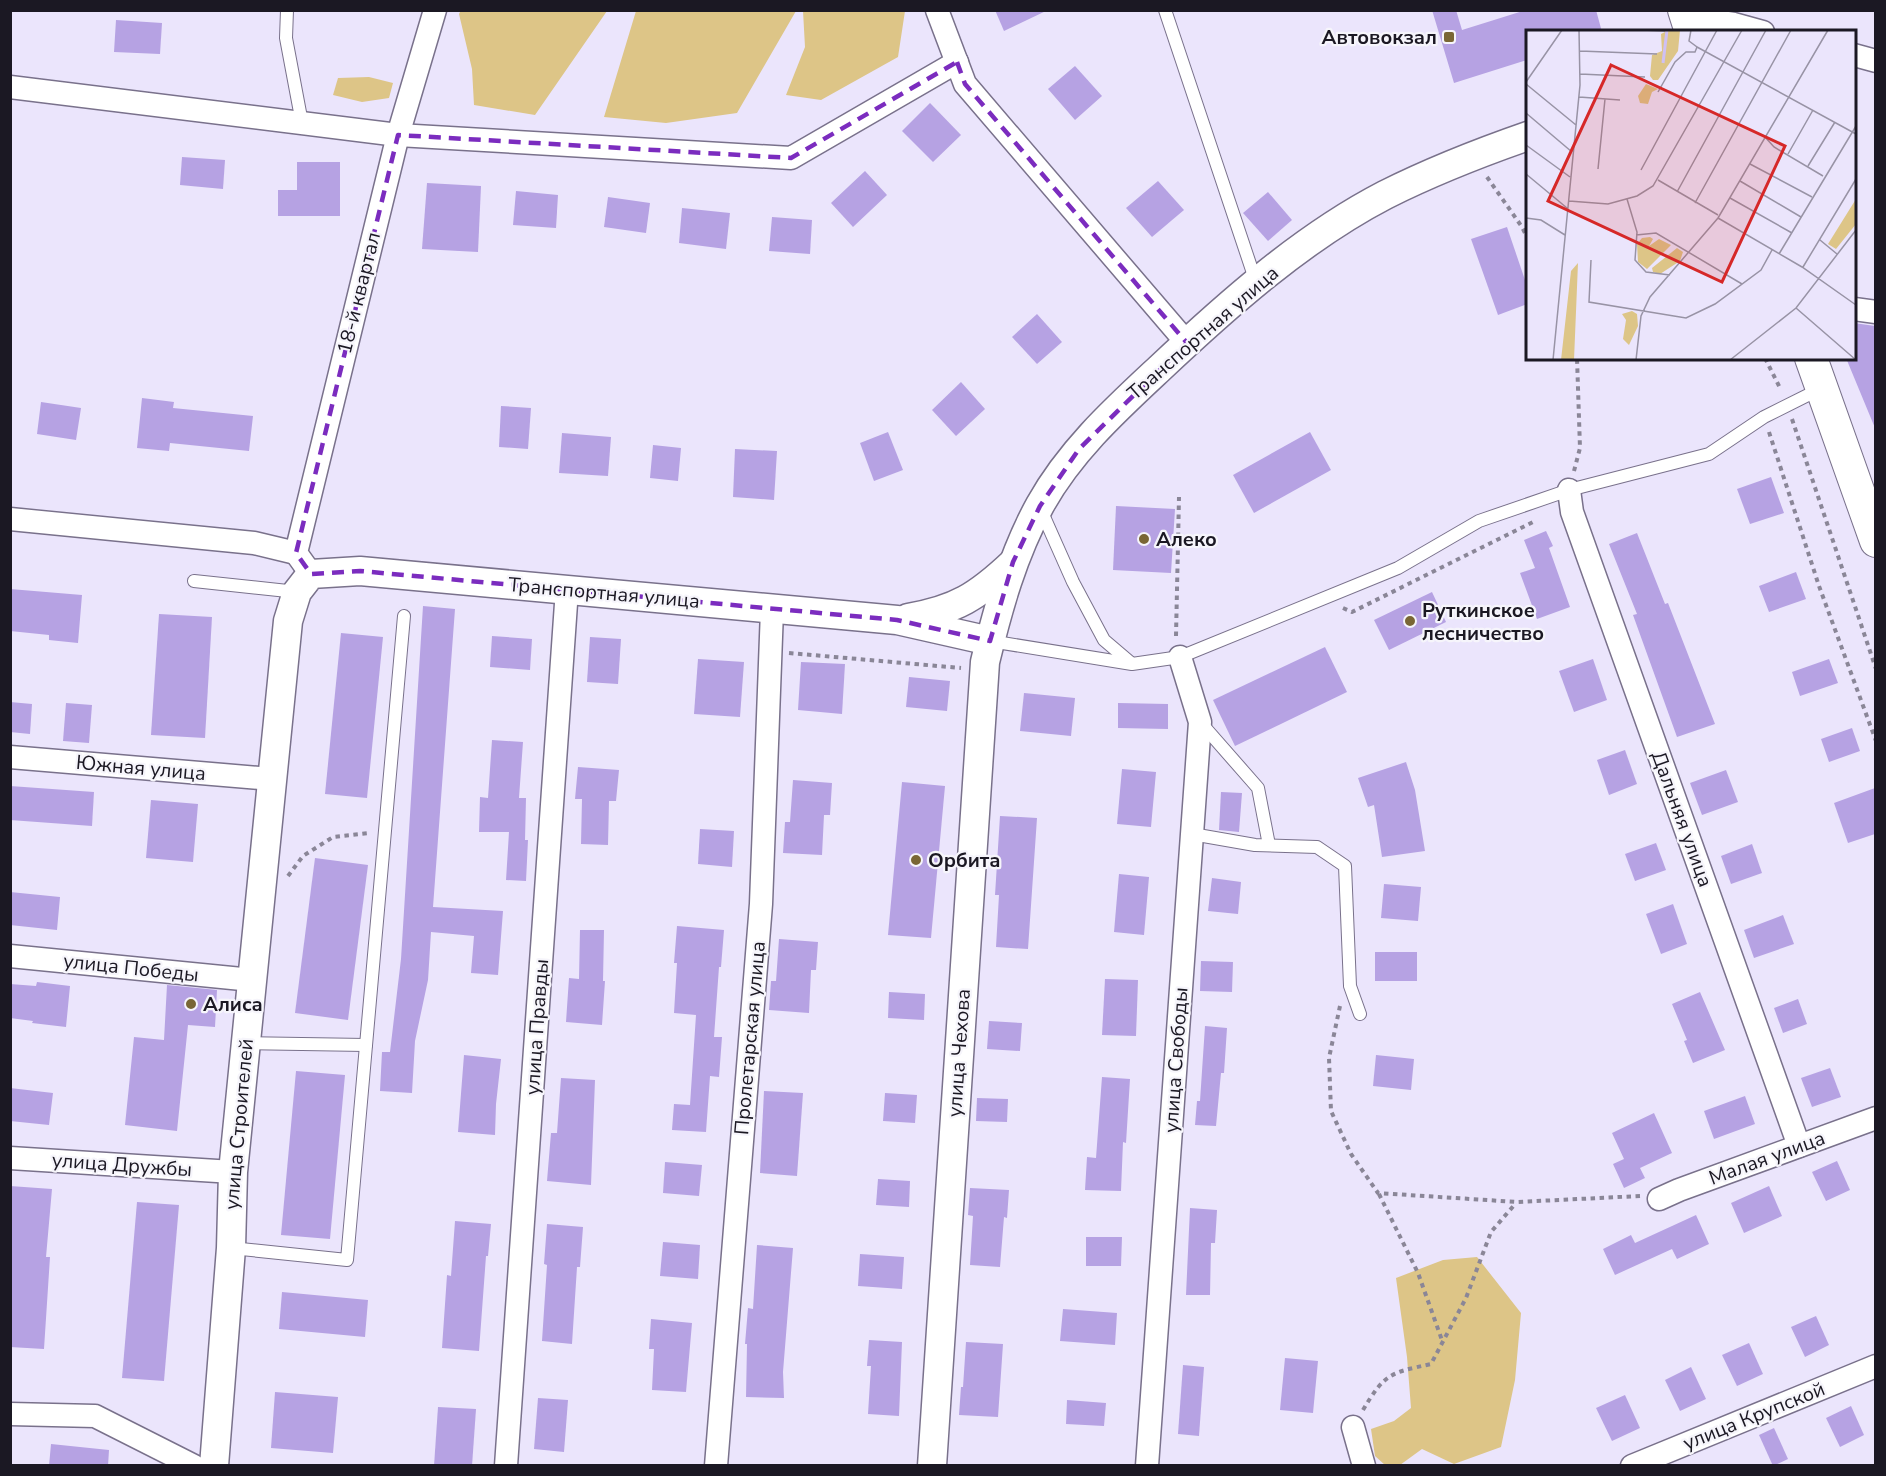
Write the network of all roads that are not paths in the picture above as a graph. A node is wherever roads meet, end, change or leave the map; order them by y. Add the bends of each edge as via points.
1 (287, 10) edge
2 (435, 10) edge
3 (937, 10) edge
4 (1165, 10) edge
5 (1687, 20) edge
6 (1756, 30) edge
7 (1856, 56) edge
8 (1875, 61) edge
9 (957, 62) junction
10 (10, 87) edge
11 (302, 123) junction
12 (398, 135) junction
13 (1526, 136) edge
14 (1256, 282) junction
15 (1856, 309) edge
16 (1875, 312) edge
17 (1187, 343) junction
18 (1812, 360) edge
19 (1821, 388) junction
20 (1570, 497) junction
21 (1040, 506) junction
22 (10, 519) edge
23 (1875, 539) edge
24 (1013, 562) junction
25 (301, 573) junction
26 (194, 580) dead end
27 (567, 589) junction
28 (772, 610) junction
29 (404, 616) dead end
30 (897, 620) junction
31 (990, 641) junction
32 (1178, 648) junction
33 (1132, 664) junction
34 (1200, 722) junction
35 (10, 757) edge
36 (271, 779) junction
37 (1192, 834) junction
38 (1269, 845) junction
39 (10, 956) edge
40 (252, 980) junction
41 (1360, 1014) dead end
42 (246, 1043) junction
43 (366, 1045) junction
44 (1875, 1118) edge
45 (1798, 1146) junction
46 (10, 1158) edge
47 (233, 1172) junction
48 (1669, 1194) road end
49 (231, 1248) junction
50 (1875, 1366) edge
51 (10, 1414) edge
52 (1353, 1427) road end
53 (194, 1466) edge
54 (214, 1466) edge
55 (506, 1466) edge
56 (716, 1466) edge
57 (932, 1466) edge
58 (1147, 1466) edge
59 (1364, 1466) edge
60 (1632, 1466) edge

1 - 11 lane via 286,38
2 - 12 street, 18-й квартал
3 - 9 street
4 - 14 lane
5 - 6 street
7 - 8 street
9 - 12 street via 791,158
9 - 17 street via 965,84
10 - 11 street
11 - 12 street
12 - 25 street, 18-й квартал
13 - 14 street, Транспортная улица via 1384,195
14 - 17 street, Транспортная улица
15 - 16 street
17 - 21 street, Транспортная улица via 1079,449
18 - 19 main road
19 - 20 lane via 1764,417 1709,454
19 - 23 main road
20 - 32 lane via 1479,521 1398,568 1320,600
20 - 45 street, Дальняя улица via 1572,512
21 - 24 street, Транспортная улица
21 - 33 lane via 1104,640
22 - 25 street, Транспортная улица via 254,543
24 - 30 street via 988,587 963,603 933,614
24 - 31 street, Транспортная улица
25 - 26 lane
25 - 27 street, Транспортная улица via 360,571
25 - 36 street, улица Строителей via 288,621
27 - 28 street, Транспортная улица
27 - 55 street, улица Правды
28 - 30 street, Транспортная улица
28 - 56 street, Пролетарская улица via 761,904
29 - 43 lane
30 - 31 street
31 - 33 lane
31 - 57 street, улица Чехова via 985,662
32 - 33 lane
32 - 34 street, улица Свободы
34 - 37 street, улица Свободы
34 - 38 lane via 1258,788
35 - 36 street, Южная улица
36 - 40 street, улица Строителей
37 - 38 lane
37 - 58 street, улица Свободы
38 - 41 lane via 1317,847 1345,866 1350,986
39 - 40 street, улица Победы
40 - 42 street, улица Строителей
42 - 43 lane
42 - 47 street, улица Строителей
43 - 49 lane via 346,1260
44 - 45 street, Малая улица
45 - 48 street, Малая улица
46 - 47 street, улица Дружбы
47 - 49 street, улица Строителей
49 - 54 street, улица Строителей
50 - 60 street, улица Крупской
51 - 53 street via 95,1416
52 - 59 street

